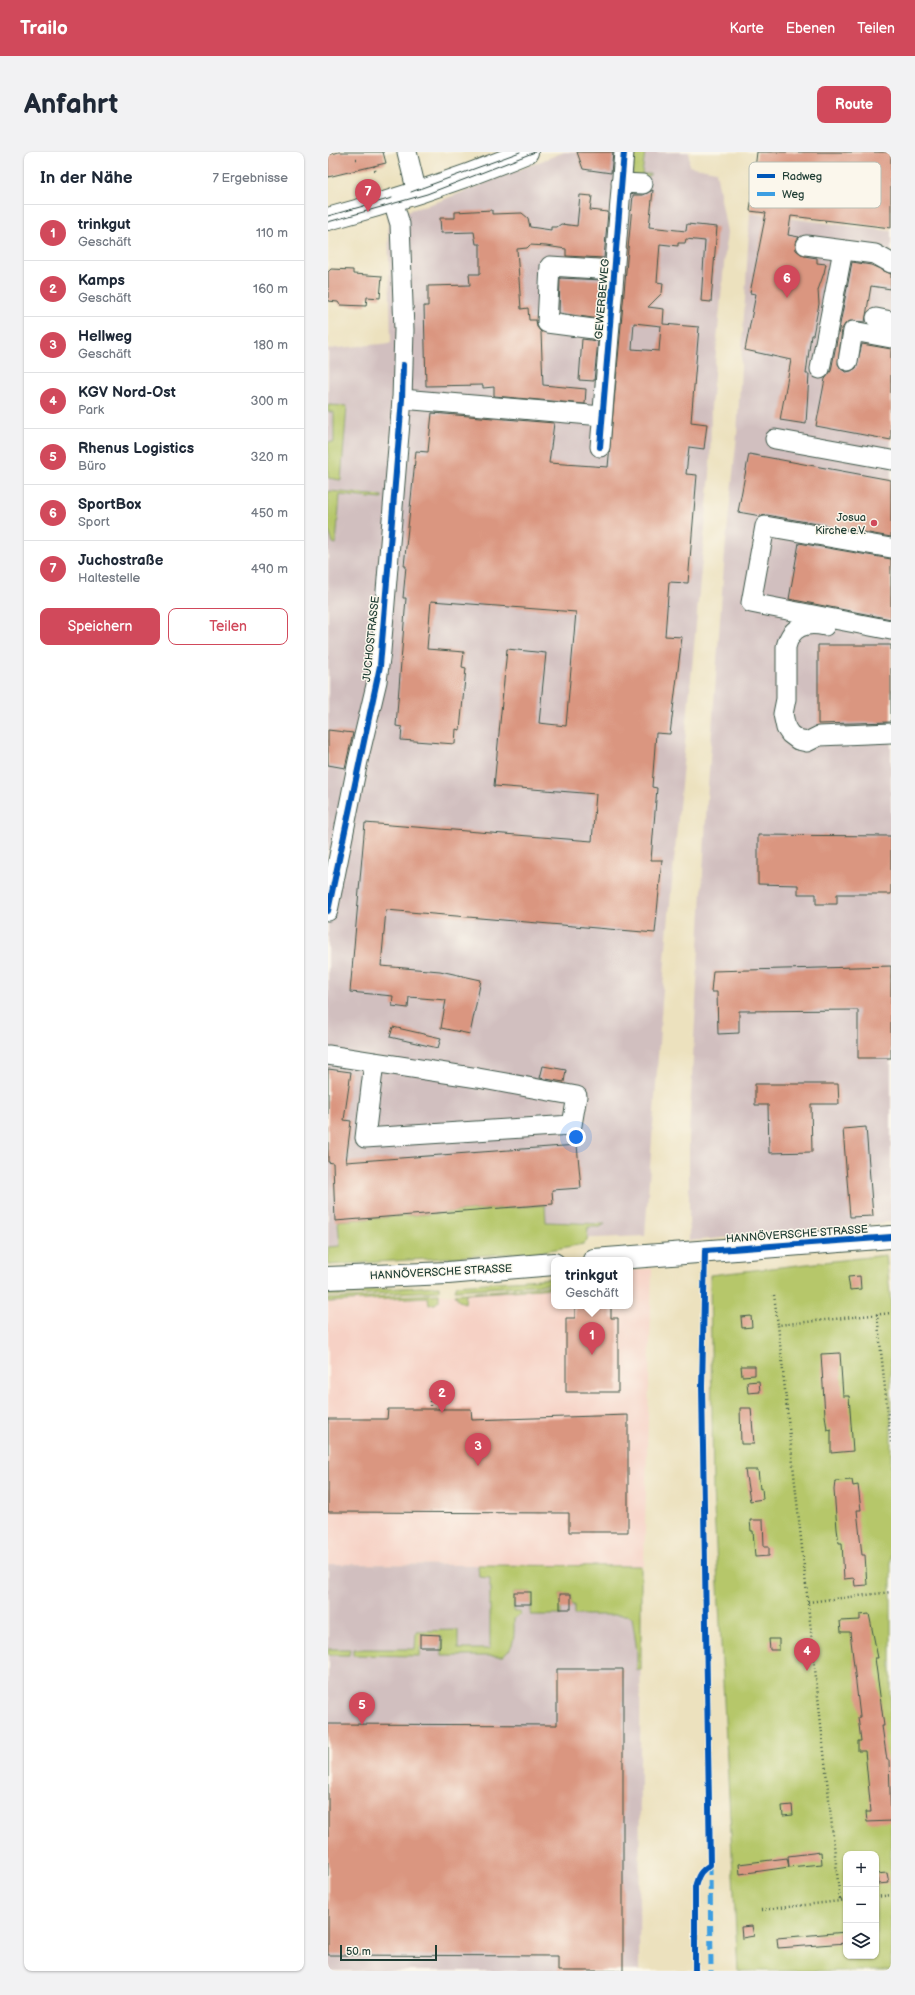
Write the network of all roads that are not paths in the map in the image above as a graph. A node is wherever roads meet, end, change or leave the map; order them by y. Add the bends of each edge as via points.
1 (407, 152) edge
2 (527, 152) edge
3 (624, 152) edge
4 (621, 183) junction
5 (643, 184) dead end
6 (417, 193) junction
7 (393, 201) junction
8 (328, 218) edge
9 (806, 245) dead end
10 (844, 250) junction
11 (891, 263) edge
12 (614, 270) junction
13 (609, 331) junction
14 (891, 338) edge
15 (848, 361) dead end
16 (820, 369) dead end
17 (402, 399) junction
18 (602, 416) junction
19 (775, 439) dead end
20 (600, 448) dead end
21 (891, 460) edge
22 (891, 548) edge
23 (891, 630) edge
24 (891, 637) edge
25 (891, 733) edge
26 (328, 912) edge
27 (328, 1055) edge
28 (374, 1062) junction
29 (891, 1237) edge
30 (622, 1257) edge
31 (551, 1264) edge
32 (328, 1278) edge

1 - 6 street
2 - 6 main road
3 - 4 street, GEWERBEWEG
4 - 5 street
4 - 12 street, GEWERBEWEG
6 - 7 main road
7 - 8 main road
7 - 17 street, JUCHOSTRASSE via 400,224
9 - 10 street
10 - 11 street via 874,254
10 - 16 street
12 - 13 street, GEWERBEWEG
12 - 13 street via 550,266 546,323
13 - 18 street, GEWERBEWEG
14 - 15 street via 853,331
17 - 18 street
17 - 26 street, JUCHOSTRASSE via 380,666
18 - 20 street, GEWERBEWEG
19 - 21 street
22 - 23 street via 765,526 752,603
24 - 25 street via 804,624 787,640 784,714 786,728 790,734 798,740 807,742 819,736
27 - 28 street
28 - 28 street via 577,1096 572,1125 365,1138
29 - 30 main road, HANNÖVERSCHE STRASSE
31 - 32 main road, HANNÖVERSCHE STRASSE via 448,1273

